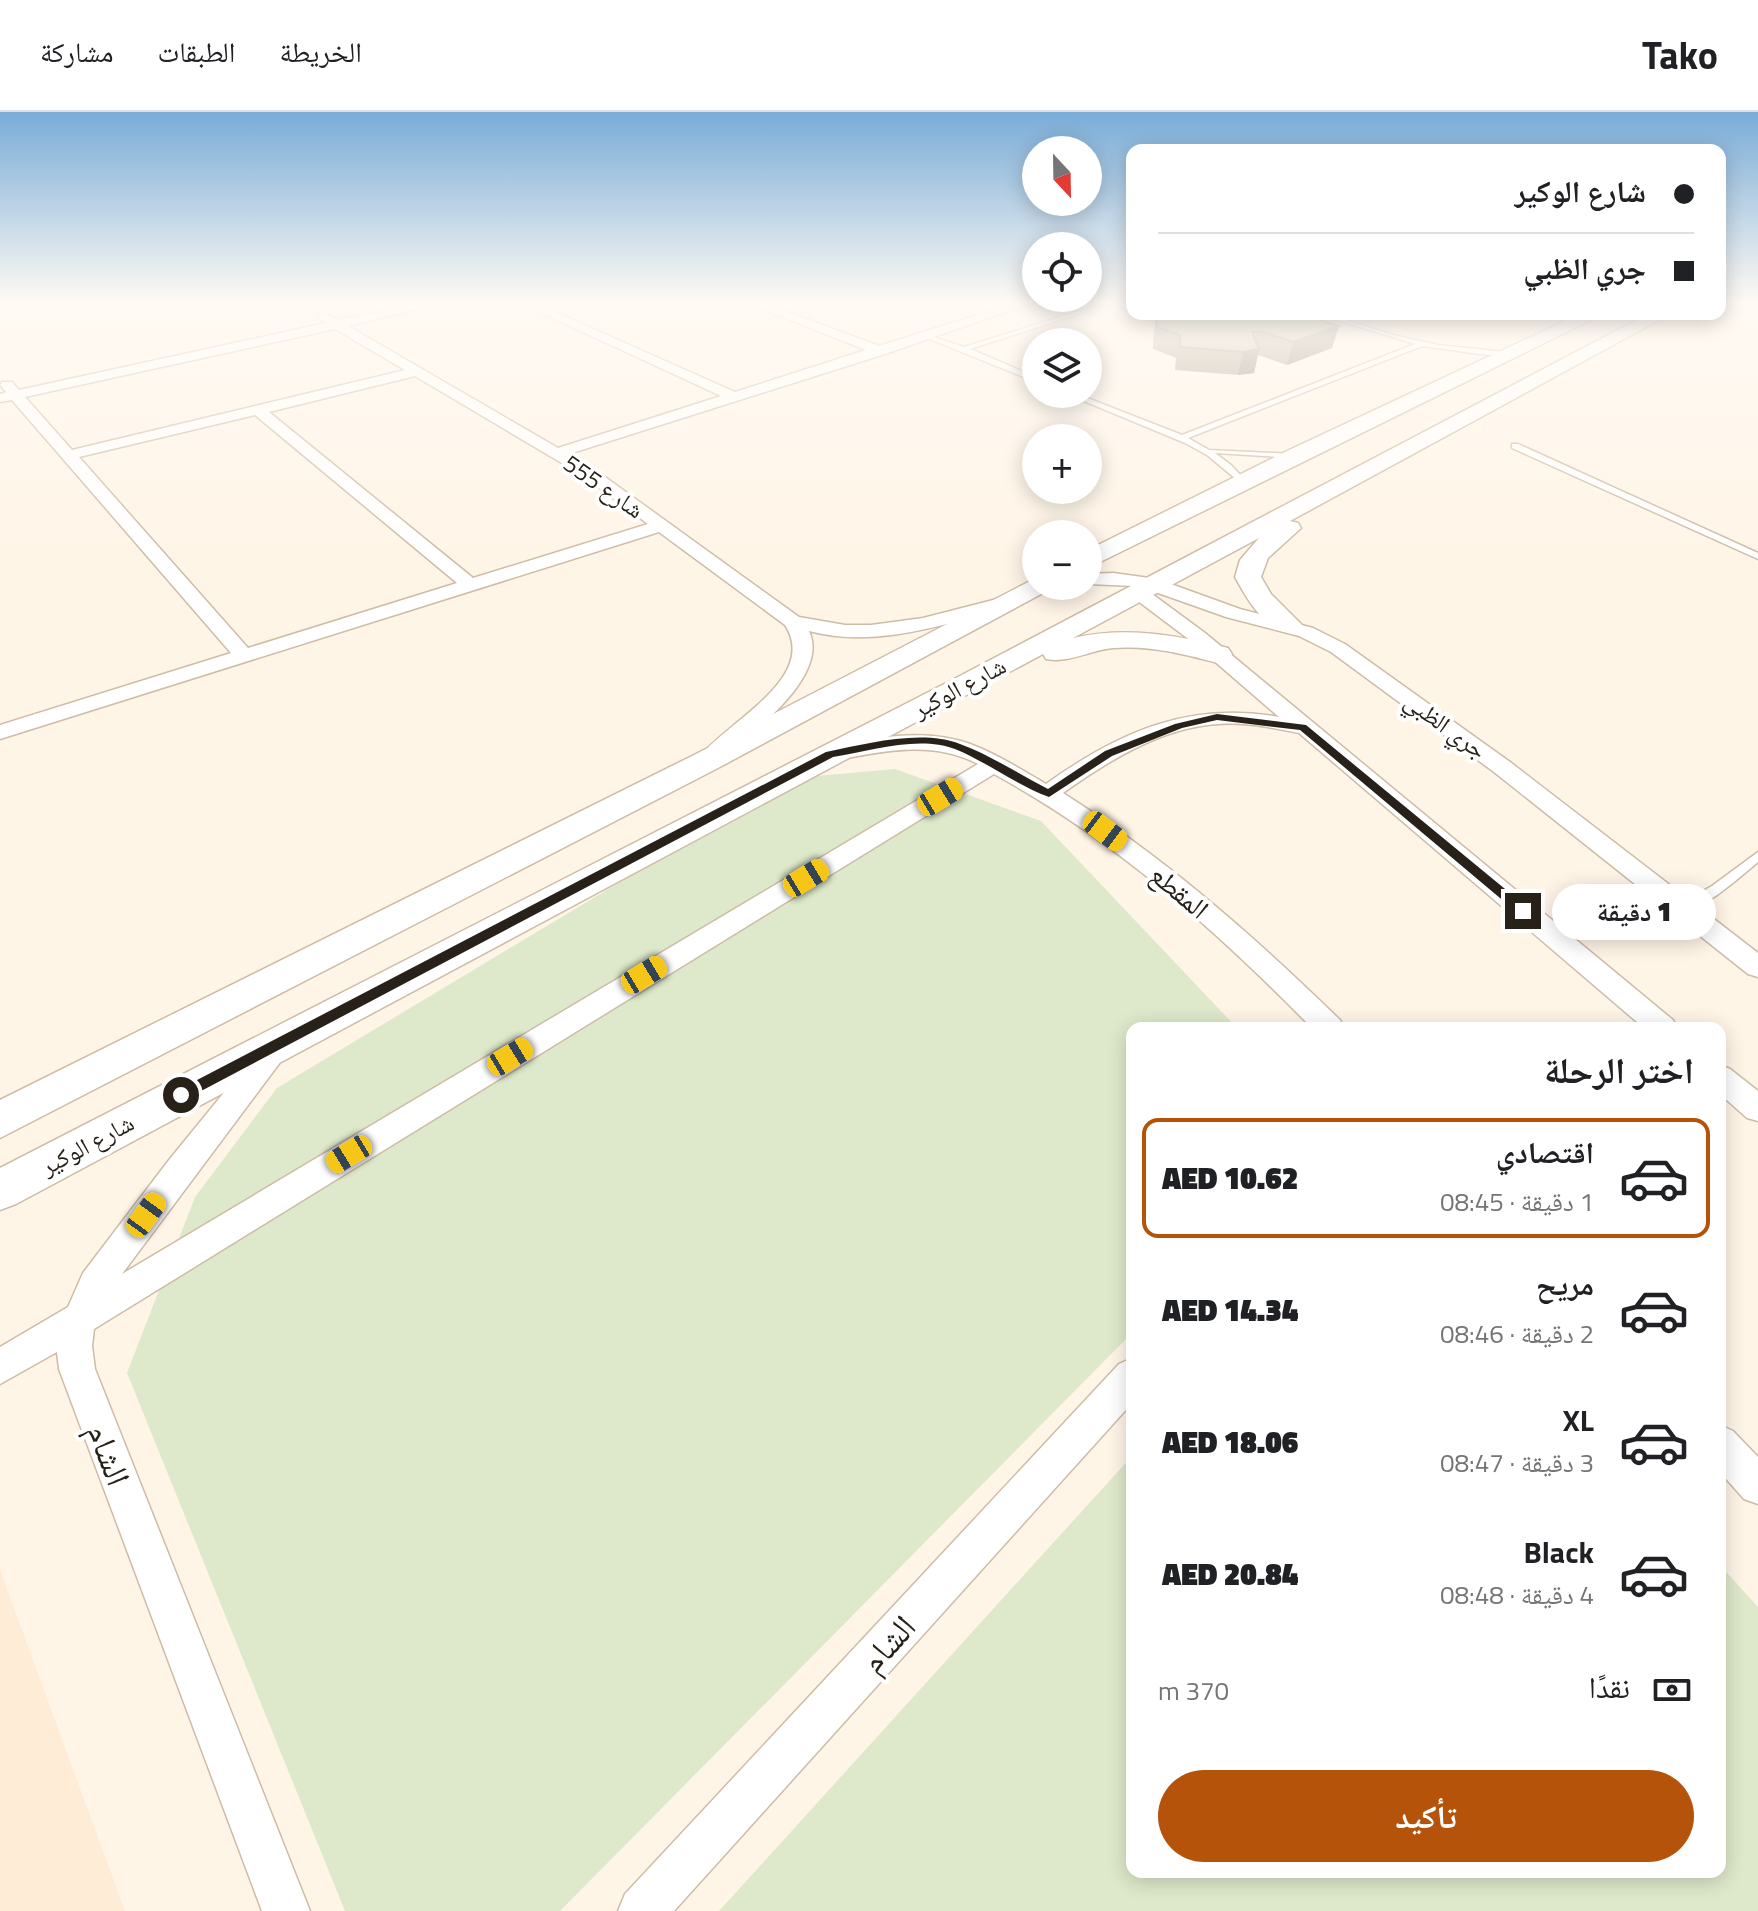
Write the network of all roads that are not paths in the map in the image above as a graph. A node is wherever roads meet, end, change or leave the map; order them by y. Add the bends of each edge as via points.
1 (30, 387) edge
2 (354, 387) edge
3 (442, 387) edge
4 (713, 387) edge
5 (763, 387) edge
6 (1312, 387) edge
7 (1440, 387) edge
8 (1468, 387) edge
9 (1522, 387) edge
10 (7, 392) edge
11 (733, 396) junction
12 (1102, 407) edge
13 (258, 410) junction
14 (1179, 439) junction
15 (1515, 446) dead end
16 (1208, 451) junction
17 (558, 453) junction
18 (69, 455) junction
19 (1295, 456) junction
20 (1242, 482) junction
21 (1321, 493) junction
22 (660, 526) junction
23 (1102, 553) edge
24 (1758, 556) edge
25 (1102, 581) edge
26 (470, 585) junction
27 (1140, 585) junction
28 (1022, 594) edge
29 (1022, 595) edge
30 (792, 621) junction
31 (1289, 626) junction
32 (1218, 654) junction
33 (245, 657) junction
34 (1243, 677) junction
35 (966, 684) junction
36 (1217, 717) junction
37 (1303, 727) junction
38 (0, 732) edge
39 (830, 754) junction
40 (707, 761) junction
41 (994, 764) junction
42 (1049, 793) junction
43 (1758, 856) edge
44 (1683, 908) junction
45 (1757, 965) edge
46 (1324, 1022) edge
47 (1656, 1022) edge
48 (284, 1040) junction
49 (1726, 1082) edge
50 (1758, 1109) edge
51 (0, 1120) edge
52 (0, 1190) edge
53 (80, 1317) junction
54 (0, 1367) edge
55 (1126, 1383) edge
56 (1726, 1450) edge
57 (1758, 1485) edge
58 (286, 1911) edge
59 (642, 1911) edge

1 - 10 street
2 - 13 street
3 - 17 street, شارع 555
4 - 11 street
5 - 11 street
6 - 14 lane
7 - 19 main road
8 - 27 main road via 1147,553 1133,570
9 - 21 main road, شارع الوكير
10 - 18 street
11 - 17 street
12 - 14 lane
13 - 18 street
13 - 26 street
14 - 16 lane
15 - 24 lane
16 - 19 lane
16 - 20 lane
17 - 22 street, شارع 555
18 - 33 street
19 - 20 main road
20 - 23 main road
21 - 27 main road, شارع الوكير
21 - 31 main road via 1322,505 1259,549 1250,562 1251,587
22 - 26 street
22 - 30 street, شارع 555
25 - 27 street, جري الظبي
26 - 33 street
27 - 31 street, جري الظبي
27 - 32 street
27 - 35 main road, شارع الوكير
28 - 30 street, شارع 555 via 879,632 825,630
29 - 40 main road, شارع الوكير
30 - 40 street via 804,649 793,678
31 - 44 street, جري الظبي via 1321,638 1369,669
32 - 34 street
32 - 35 main road via 1155,640 1101,640 1072,646 997,681
33 - 38 street
34 - 36 street via 1233,702
34 - 37 street
35 - 39 main road, شارع الوكير
36 - 37 street
36 - 42 street via 1131,743
37 - 47 street
39 - 41 street, المقطع via 931,742 956,746
39 - 48 main road, شارع الوكير
40 - 51 main road, شارع الوكير
41 - 42 street, المقطع
41 - 53 street
42 - 46 street, المقطع via 1152,868
43 - 44 lane
44 - 45 street, جري الظبي
48 - 52 main road, شارع الوكير
48 - 53 street, الشام via 95,1284
49 - 50 street
53 - 54 street
53 - 58 street, الشام via 74,1346 77,1369
55 - 59 street, الشام
56 - 57 street

